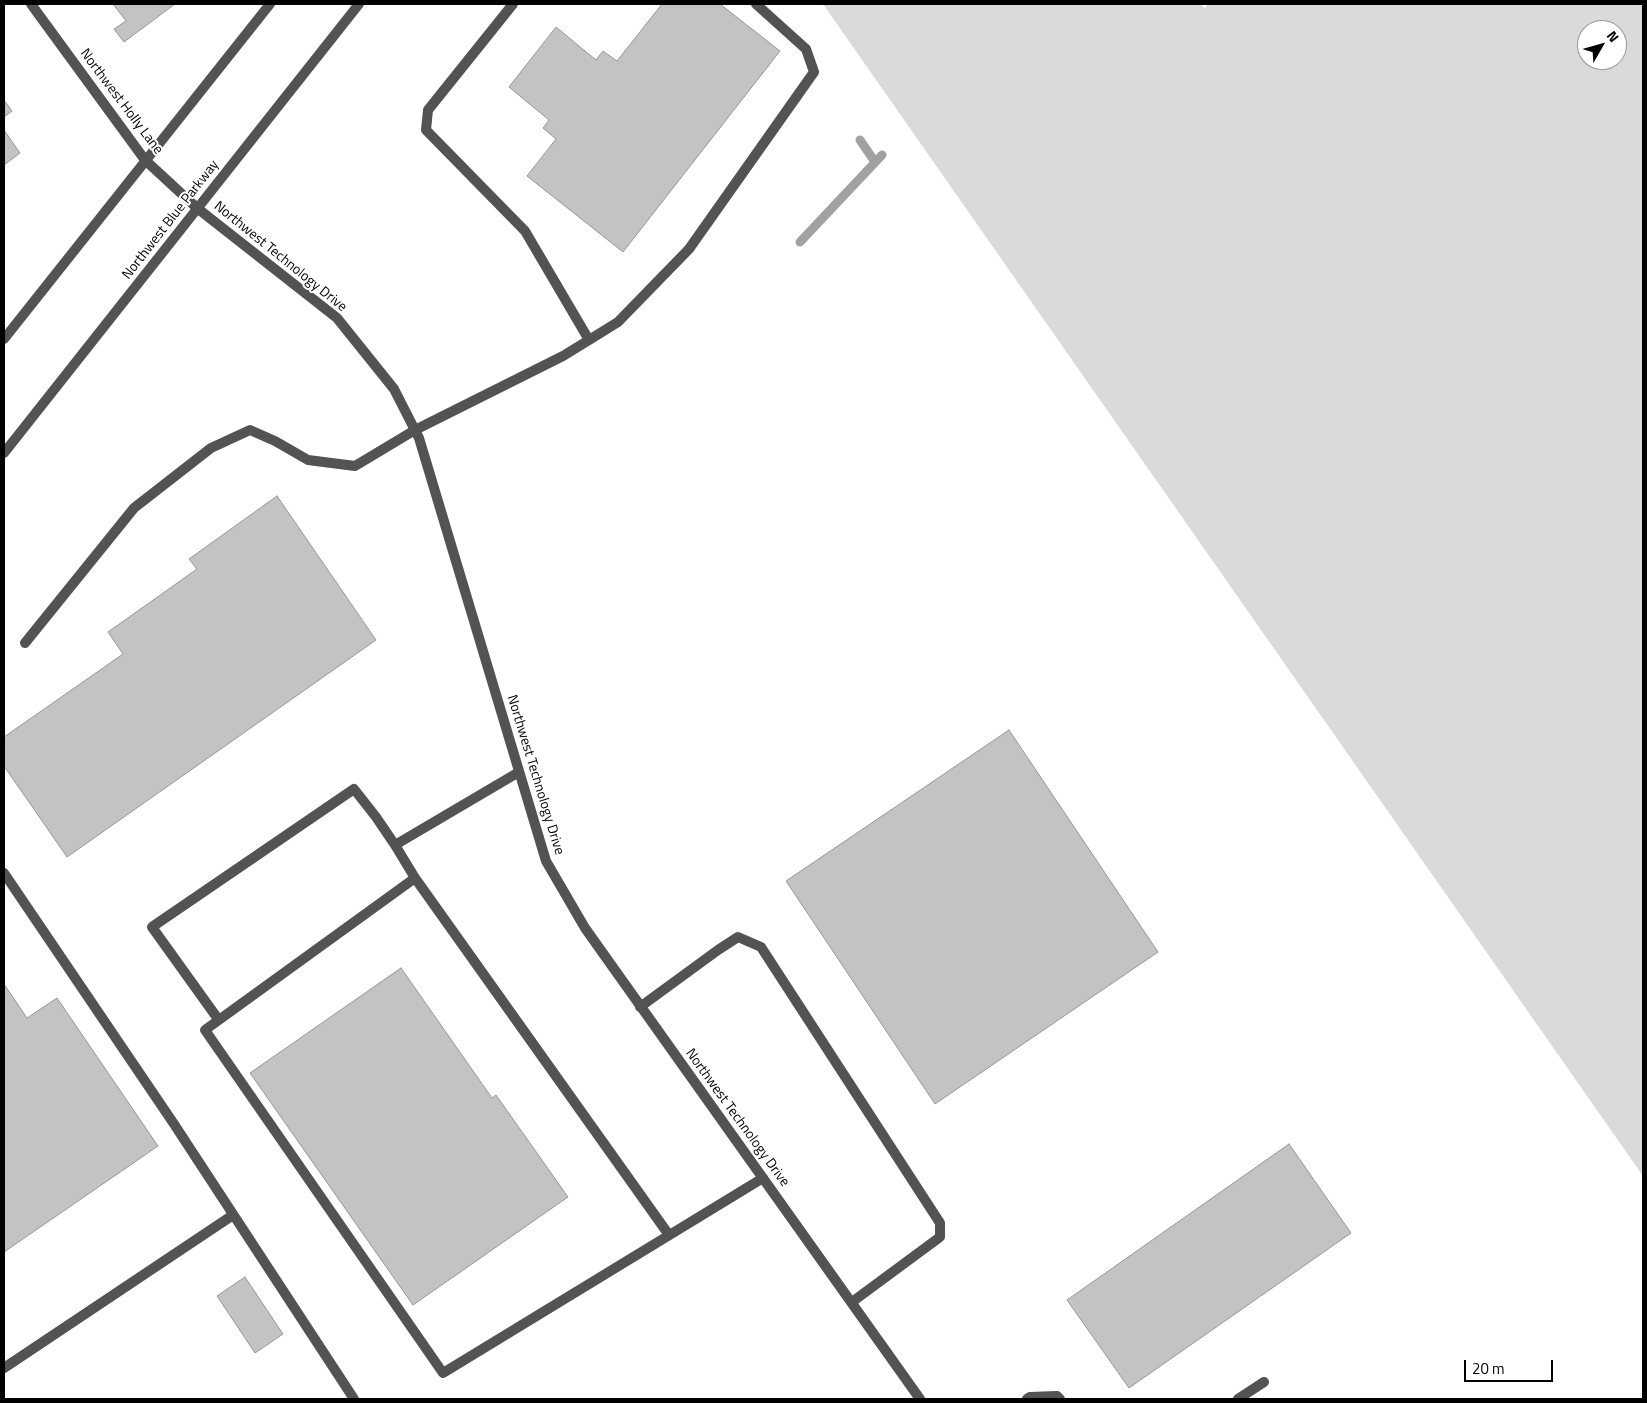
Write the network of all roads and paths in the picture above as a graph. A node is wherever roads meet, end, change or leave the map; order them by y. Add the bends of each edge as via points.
1 (31, 4) edge
2 (270, 4) edge
3 (359, 4) edge
4 (513, 4) edge
5 (756, 4) edge
6 (145, 160) junction
7 (197, 208) junction
8 (4, 338) edge
9 (589, 340) junction
10 (415, 430) junction
11 (4, 453) edge
12 (25, 643) dead end
13 (519, 772) junction
14 (395, 846) junction
15 (4, 873) edge
16 (415, 878) junction
17 (640, 1006) junction
18 (218, 1019) junction
19 (763, 1178) junction
20 (233, 1214) junction
21 (669, 1235) junction
22 (852, 1302) junction
23 (4, 1368) edge
24 (1264, 1382) dead end
25 (354, 1399) edge
26 (920, 1399) edge
27 (1027, 1399) edge
28 (1060, 1399) edge
29 (1238, 1399) edge

1 - 6 street, Northwest Holly Lane
2 - 6 street
3 - 7 street, Northwest Blue Parkway
4 - 9 street via 428,110 426,130 526,231
5 - 9 street via 806,49 814,72 689,249 618,322
6 - 7 street, Northwest Holly Lane
6 - 8 street
7 - 10 street, Northwest Technology Drive via 337,318 394,389
7 - 11 street, Northwest Blue Parkway
9 - 10 street
10 - 12 street via 354,466 308,460 250,430 211,448 134,508
10 - 13 street, Northwest Technology Drive
13 - 14 street
13 - 17 street, Northwest Technology Drive via 546,860 585,928
14 - 16 street
14 - 18 street via 354,789 152,927
15 - 20 street
16 - 18 street
16 - 21 street
17 - 19 street, Northwest Technology Drive
17 - 22 street via 738,937 760,947 940,1223 940,1237
18 - 21 street via 205,1030 443,1373
19 - 21 street
19 - 22 street, Northwest Technology Drive
20 - 23 street
20 - 25 street
22 - 26 street, Northwest Technology Drive
24 - 29 street
27 - 28 street via 1057,1396

